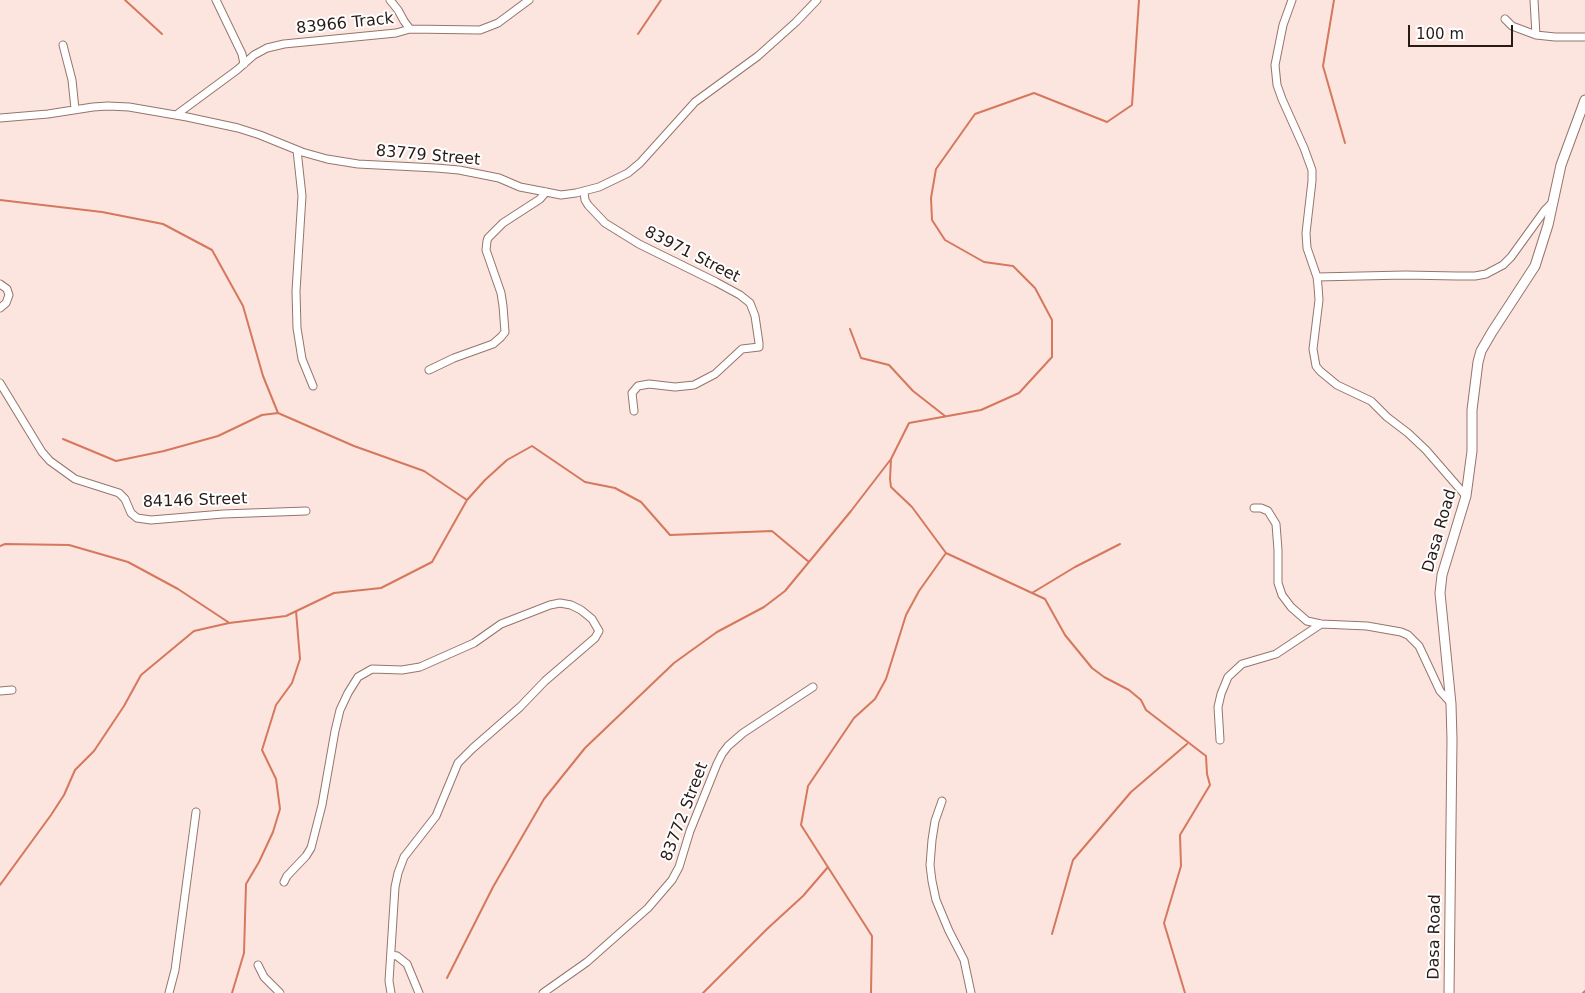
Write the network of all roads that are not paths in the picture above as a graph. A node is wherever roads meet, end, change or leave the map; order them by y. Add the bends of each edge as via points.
1 (216, 0) edge
2 (390, 0) edge
3 (529, 0) edge
4 (817, 0) edge
5 (1292, 0) edge
6 (1534, 0) edge
7 (1505, 19) dead end
8 (410, 29) junction
9 (1536, 35) junction
10 (1585, 37) edge
11 (62, 45) dead end
12 (244, 64) junction
13 (1585, 100) edge
14 (75, 109) junction
15 (176, 115) junction
16 (0, 118) edge
17 (297, 150) junction
18 (546, 192) junction
19 (584, 192) junction
20 (1553, 201) junction
21 (1317, 277) junction
22 (0, 284) edge
23 (0, 308) edge
24 (430, 370) dead end
25 (0, 383) edge
26 (312, 386) dead end
27 (634, 411) dead end
28 (1466, 496) junction
29 (1254, 508) dead end
30 (306, 511) dead end
31 (1321, 624) junction
32 (813, 687) dead end
33 (12, 690) dead end
34 (0, 691) edge
35 (1451, 704) junction
36 (1220, 740) dead end
37 (942, 801) dead end
38 (196, 812) dead end
39 (284, 882) dead end
40 (391, 955) junction
41 (258, 966) dead end
42 (169, 993) edge
43 (280, 993) edge
44 (391, 993) edge
45 (419, 993) edge
46 (543, 993) edge
47 (971, 993) edge
48 (1449, 993) edge

1 - 12 street
2 - 8 street
3 - 8 street, 83966 Track via 498,23 480,30
4 - 19 street, 83779 Street via 758,56 695,102 628,173
5 - 21 street via 1282,25 1275,65 1282,99 1312,170 1306,233
6 - 9 street
7 - 9 street via 1512,26
8 - 12 street, 83966 Track via 359,38 284,44 267,48
9 - 10 street
11 - 14 street via 72,80
12 - 15 street, 83966 Track
13 - 20 street, Dasa Road via 1561,165
14 - 15 street, 83779 Street via 117,106
14 - 16 street, 83779 Street
15 - 17 street, 83779 Street via 238,128
17 - 18 street, 83779 Street via 358,164 467,172
17 - 26 street via 302,196 297,328 302,359
18 - 19 street, 83779 Street via 561,195
18 - 24 street via 503,223 486,241 486,250 501,292 505,332 502,337 493,344
19 - 27 street, 83971 Street via 588,205 605,222 645,247 740,295 750,303 755,316 758,347 742,349 715,374 694,385 638,386 632,393
20 - 21 street via 1511,258 1486,274
20 - 28 street, Dasa Road via 1535,266 1492,332 1478,362
21 - 28 street via 1319,300 1313,349 1316,366 1338,385 1371,401 1408,433
22 - 23 street via 9,295
25 - 30 street, 84146 Street via 50,461 75,480 119,493 137,518 151,520
28 - 35 street, Dasa Road via 1444,563 1440,594
29 - 31 street via 1268,511 1276,524 1278,584 1282,595 1307,621
31 - 35 street via 1367,626 1408,635 1419,646 1440,691
31 - 36 street via 1276,654 1242,664 1228,677 1218,707
32 - 46 street, 83772 Street via 728,746 717,764 672,880 648,908 587,962
33 - 34 street
35 - 48 street, Dasa Road
37 - 47 street via 932,840 932,881 936,900 964,960
38 - 42 street via 175,970
39 - 40 street via 311,848 340,710 358,677 372,669 420,667 474,643 501,624 550,605 565,603 581,610 596,622 598,634 463,757 436,816 404,857 396,880
40 - 44 street
40 - 45 street via 406,964
41 - 43 street

